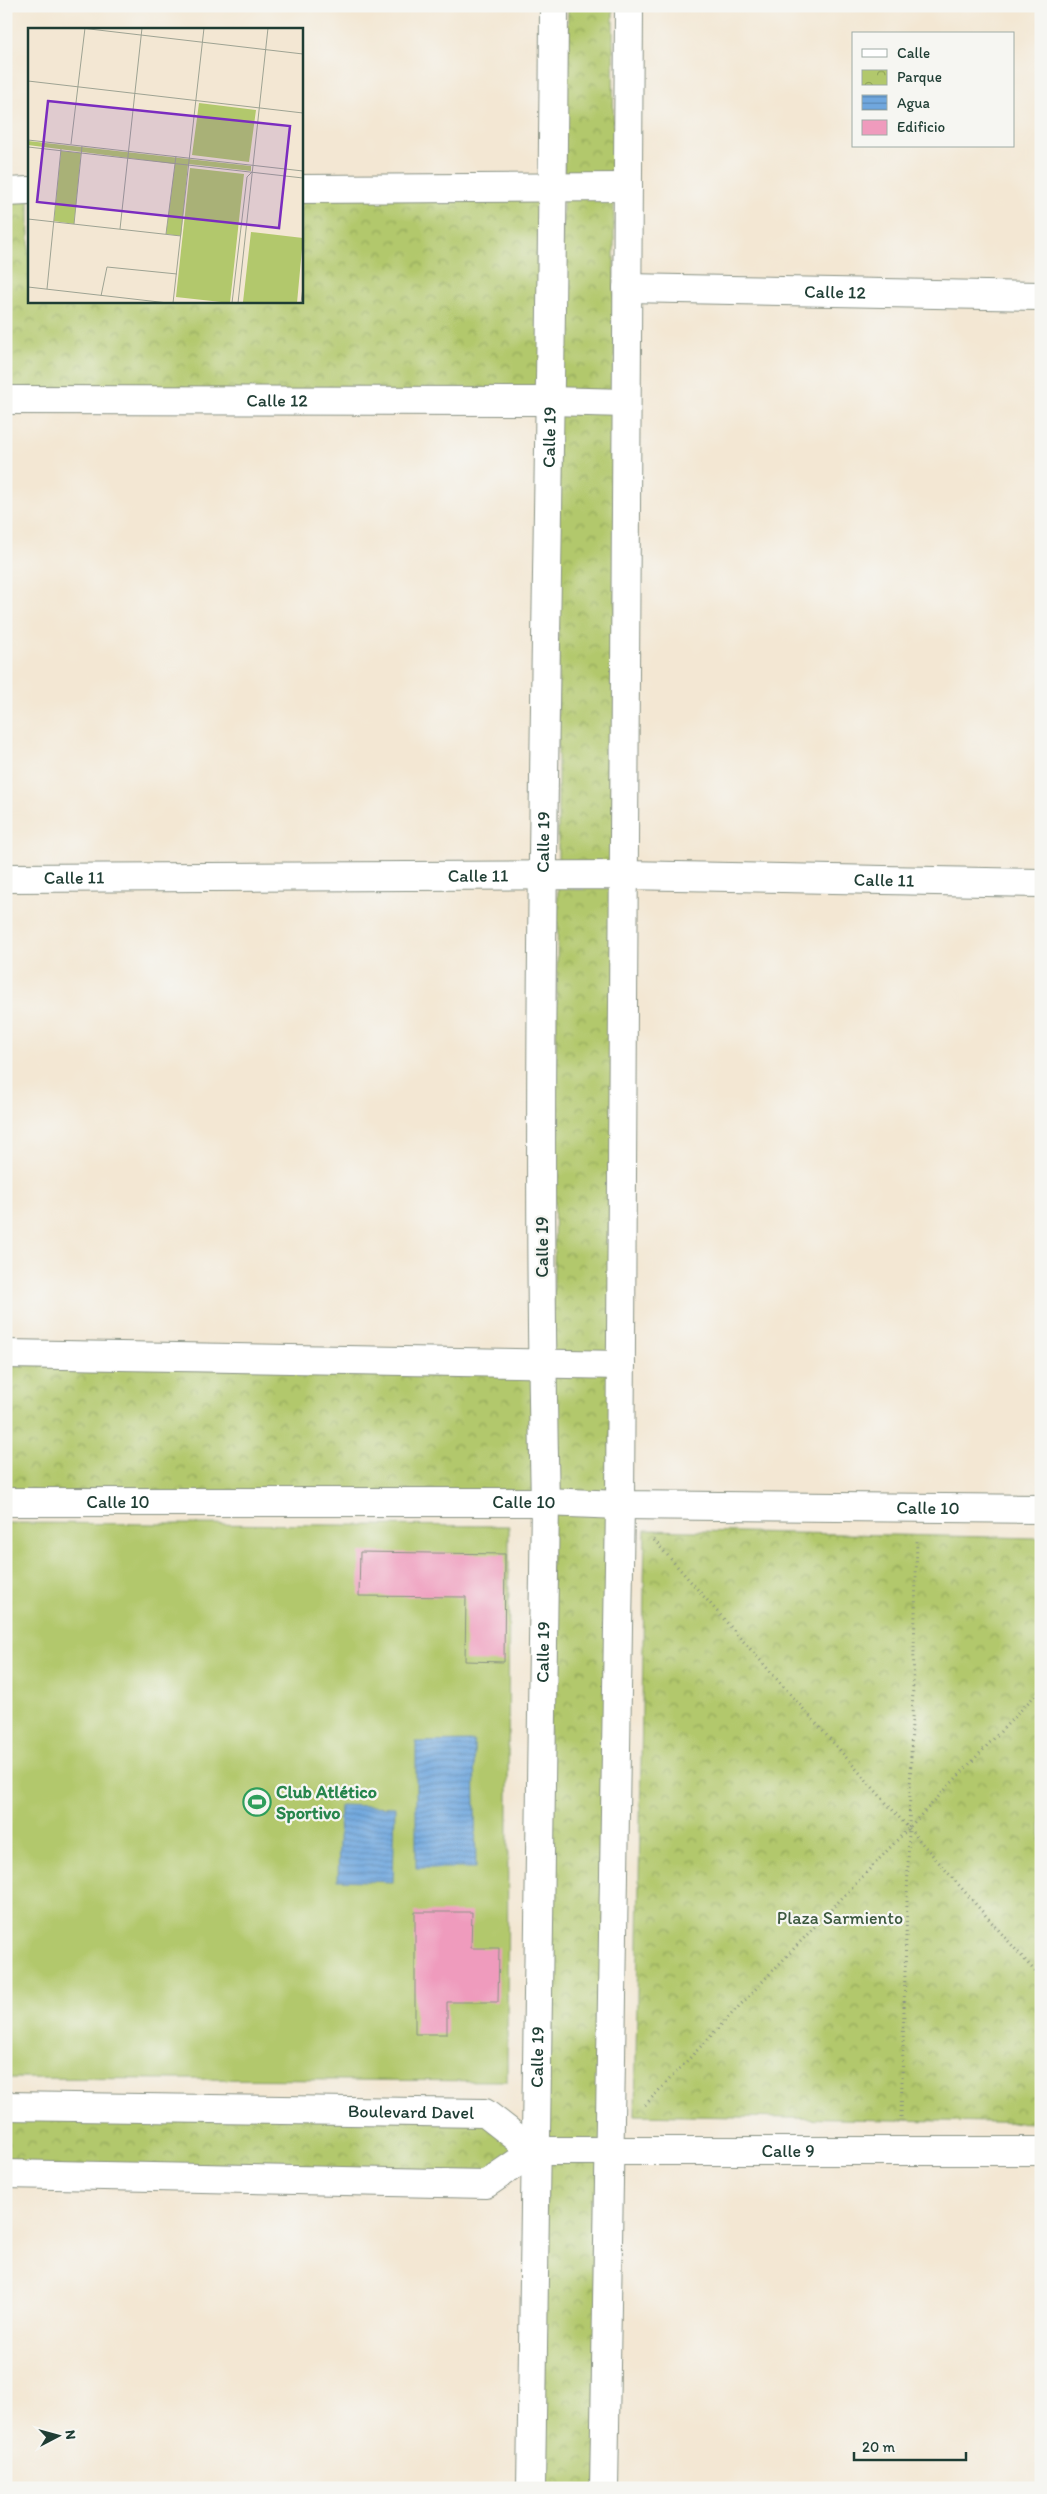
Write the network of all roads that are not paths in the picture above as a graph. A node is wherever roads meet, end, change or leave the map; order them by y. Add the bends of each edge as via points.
1 (554, 6) edge
2 (629, 6) edge
3 (553, 187) junction
4 (628, 187) junction
5 (302, 189) edge
6 (28, 191) edge
7 (6, 192) edge
8 (627, 288) junction
9 (1041, 296) edge
10 (6, 400) edge
11 (549, 401) junction
12 (626, 403) junction
13 (623, 875) junction
14 (542, 876) junction
15 (6, 878) edge
16 (1041, 883) edge
17 (6, 1354) edge
18 (541, 1364) junction
19 (620, 1365) junction
20 (6, 1502) edge
21 (545, 1502) junction
22 (620, 1505) junction
23 (1041, 1509) edge
24 (6, 2106) edge
25 (534, 2151) junction
26 (611, 2151) junction
27 (1041, 2151) edge
28 (6, 2174) edge
29 (531, 2488) edge
30 (604, 2488) edge

1 - 3 street, Calle 19
2 - 4 street
3 - 4 street
3 - 5 street
3 - 11 street, Calle 19
4 - 8 street
6 - 7 street
8 - 9 street, Calle 12
8 - 12 street
10 - 11 street, Calle 12
11 - 12 street, Calle 12
11 - 14 street, Calle 19
12 - 13 street
13 - 14 street, Calle 11
13 - 16 street, Calle 11
13 - 19 street
14 - 15 street, Calle 11
14 - 18 street, Calle 19
17 - 18 street
18 - 19 street
18 - 21 street, Calle 19
19 - 22 street
20 - 21 street, Calle 10
21 - 22 street, Calle 10
21 - 25 street, Calle 19
22 - 23 street, Calle 10
22 - 26 street
24 - 25 street, Boulevard Davel via 485,2113
25 - 26 street, Calle 9
25 - 28 street via 486,2184
25 - 29 street, Calle 19
26 - 27 street, Calle 9
26 - 30 street

